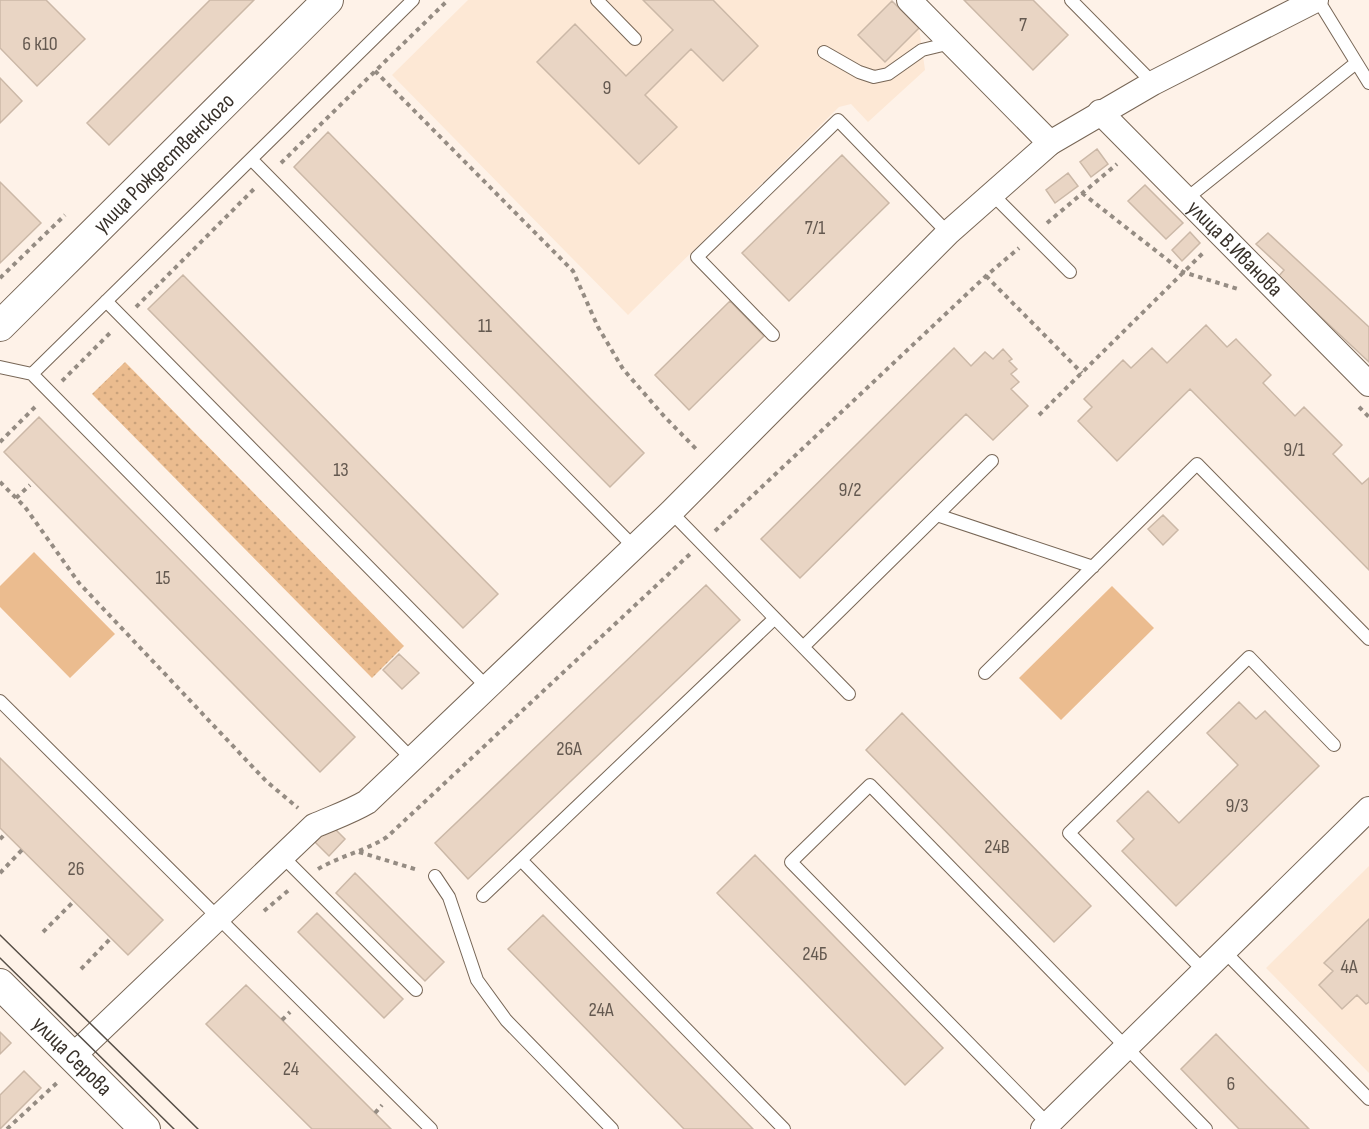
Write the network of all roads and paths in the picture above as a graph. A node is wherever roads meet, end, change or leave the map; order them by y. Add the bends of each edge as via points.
1 (328, 0) edge
2 (413, 0) edge
3 (448, 0) edge
4 (597, 0) edge
5 (909, 0) edge
6 (1071, 0) edge
7 (1317, 0) edge
8 (635, 39) dead end
9 (951, 43) junction
10 (824, 52) dead end
11 (1356, 63) junction
12 (375, 71) junction
13 (1153, 83) junction
14 (1369, 83) edge
15 (1100, 112) junction
16 (1050, 143) junction
17 (1136, 148) junction
18 (251, 159) junction
19 (268, 176) junction
20 (992, 194) junction
21 (1082, 194) junction
22 (1186, 199) junction
23 (65, 215) dead end
24 (948, 233) junction
25 (1033, 235) junction
26 (1213, 259) dead end
27 (1070, 272) dead end
28 (1183, 272) junction
29 (986, 276) junction
30 (0, 278) edge
31 (1237, 283) dead end
32 (106, 301) junction
33 (124, 319) junction
34 (0, 326) edge
35 (773, 335) dead end
36 (0, 367) edge
37 (1082, 373) junction
38 (32, 374) junction
39 (50, 392) junction
40 (1361, 392) edge
41 (1039, 415) dead end
42 (1369, 417) edge
43 (0, 442) edge
44 (992, 461) dead end
45 (715, 468) junction
46 (0, 482) edge
47 (30, 485) dead end
48 (16, 498) junction
49 (671, 512) junction
50 (937, 515) junction
51 (701, 543) junction
52 (634, 547) junction
53 (1093, 567) junction
54 (774, 619) junction
55 (1369, 639) edge
56 (803, 647) junction
57 (985, 673) dead end
58 (487, 687) junction
59 (849, 694) dead end
60 (0, 701) edge
61 (1334, 745) dead end
62 (412, 759) junction
63 (1369, 809) edge
64 (314, 826) junction
65 (6, 833) dead end
66 (0, 839) edge
67 (22, 850) dead end
68 (283, 857) junction
69 (521, 860) junction
70 (0, 873) edge
71 (435, 876) dead end
72 (303, 877) junction
73 (483, 896) dead end
74 (74, 901) dead end
75 (218, 918) junction
76 (43, 932) dead end
77 (236, 936) junction
78 (111, 938) dead end
79 (1224, 951) junction
80 (81, 969) dead end
81 (1204, 971) junction
82 (0, 984) edge
83 (416, 990) dead end
84 (1126, 1047) junction
85 (76, 1059) junction
86 (1369, 1099) edge
87 (1045, 1126) edge
88 (8, 1129) edge
89 (145, 1129) edge
90 (431, 1129) edge
91 (612, 1129) edge
92 (784, 1129) edge
93 (1206, 1129) edge

1 - 34 street, улица Рождественского
2 - 18 lane
3 - 12 path
4 - 8 lane
5 - 9 street
6 - 13 lane
7 - 11 lane
7 - 13 street
9 - 10 lane via 922,50 888,74 874,77
9 - 16 street
11 - 14 lane
11 - 22 lane
12 - 19 path
12 - 45 path via 573,271 598,327 623,369
13 - 15 street
15 - 16 street
15 - 17 street, улица В.Иванова
16 - 20 street
17 - 21 path
17 - 22 street, улица В.Иванова
18 - 19 lane
18 - 32 lane
19 - 33 path
19 - 52 lane
20 - 24 street
20 - 25 lane
21 - 25 path
21 - 28 path
22 - 40 street, улица В.Иванова
23 - 30 path
24 - 35 lane via 838,120 697,257
24 - 45 street
25 - 27 lane
25 - 29 path
26 - 28 path via 1205,251
28 - 31 path via 1245,291
28 - 37 path
29 - 37 path
29 - 51 path
32 - 33 lane
32 - 38 lane
33 - 39 path
33 - 58 lane
36 - 38 lane
37 - 41 path
38 - 39 lane
39 - 43 path
39 - 62 lane
40 - 42 path
44 - 50 lane
45 - 49 street
46 - 48 path
47 - 48 path
48 - 64 path via 79,583 266,781
49 - 51 lane
49 - 52 street
50 - 53 lane
50 - 56 lane
51 - 54 lane
51 - 72 path via 387,837
52 - 58 street
53 - 55 lane via 1197,464
53 - 57 lane
54 - 56 lane
54 - 69 lane
56 - 59 lane
58 - 62 street
60 - 75 lane
61 - 81 lane via 1249,657 1069,833
62 - 64 street via 350,813
63 - 79 street
64 - 68 street
65 - 66 path
67 - 70 path
68 - 72 lane
68 - 75 street
69 - 73 lane
69 - 92 lane
71 - 91 lane via 449,897 477,980 506,1020
72 - 77 path
72 - 83 lane
74 - 76 path
75 - 77 lane
75 - 85 street
77 - 90 lane
78 - 80 path
79 - 81 street
79 - 86 lane
81 - 84 street
82 - 85 street, улица Серова
84 - 87 street
84 - 87 lane via 870,785 791,862
84 - 93 lane
85 - 88 path
85 - 89 street, улица Серова

